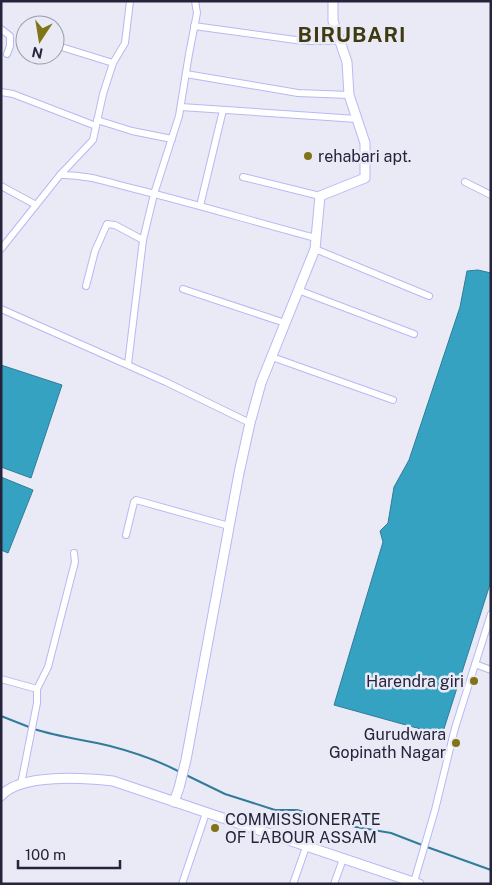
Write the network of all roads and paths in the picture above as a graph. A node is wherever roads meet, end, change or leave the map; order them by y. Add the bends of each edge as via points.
1 (130, 1) edge
2 (195, 1) edge
3 (331, 2) edge
4 (194, 26) junction
5 (1, 29) edge
6 (340, 42) junction
7 (65, 48) edge
8 (7, 54) dead end
9 (113, 62) junction
10 (186, 74) junction
11 (1, 92) edge
12 (349, 95) junction
13 (181, 107) junction
14 (223, 110) junction
15 (357, 120) junction
16 (97, 123) junction
17 (172, 139) junction
18 (60, 175) junction
19 (243, 177) dead end
20 (465, 182) dead end
21 (1, 186) edge
22 (154, 194) junction
23 (491, 195) edge
24 (320, 196) junction
25 (36, 205) junction
26 (200, 206) junction
27 (316, 238) junction
28 (144, 240) junction
29 (1, 249) edge
30 (314, 249) junction
31 (86, 286) dead end
32 (184, 290) dead end
33 (298, 290) junction
34 (429, 296) dead end
35 (1, 309) edge
36 (285, 323) junction
37 (414, 334) dead end
38 (272, 357) junction
39 (128, 364) junction
40 (393, 400) dead end
41 (250, 423) junction
42 (229, 526) junction
43 (126, 535) dead end
44 (74, 553) dead end
45 (491, 614) edge
46 (475, 664) junction
47 (491, 670) edge
48 (1, 679) edge
49 (37, 689) junction
50 (21, 784) junction
51 (3, 791) edge
52 (174, 802) junction
53 (206, 812) junction
54 (306, 847) junction
55 (343, 860) junction
56 (416, 883) edge
57 (182, 884) edge
58 (293, 884) edge
59 (334, 884) edge

1 - 9 street via 125,43
2 - 4 street via 197,14
3 - 6 street
4 - 6 street via 303,41
4 - 10 street
5 - 8 street via 10,36
6 - 12 street via 347,62
7 - 9 street
9 - 16 street
10 - 12 street via 298,93
10 - 13 street
11 - 16 street
12 - 15 street
13 - 14 street
13 - 17 street
14 - 15 street
14 - 26 street
15 - 24 street via 365,143 365,178
16 - 17 street
16 - 18 street via 93,140
17 - 22 street
18 - 22 street via 76,174
18 - 25 street
19 - 24 street
20 - 23 street
21 - 25 street
22 - 26 street
22 - 28 street
24 - 27 street
25 - 29 street
26 - 27 street
27 - 30 street
28 - 31 street via 107,224 95,251
28 - 39 street
30 - 33 street
30 - 34 street
32 - 36 street
33 - 36 street
33 - 37 street
35 - 39 street
36 - 38 street
38 - 40 street
38 - 41 street
39 - 41 street
41 - 42 street
42 - 43 street via 136,500
42 - 52 street via 186,760
44 - 49 street via 75,562 48,667
45 - 46 street
46 - 47 street
46 - 56 street via 455,728
48 - 49 street
49 - 50 street
50 - 51 street
50 - 52 street via 80,778 113,781
52 - 53 street
53 - 54 street
53 - 57 street
54 - 55 street
54 - 58 street
55 - 56 street
55 - 59 street

